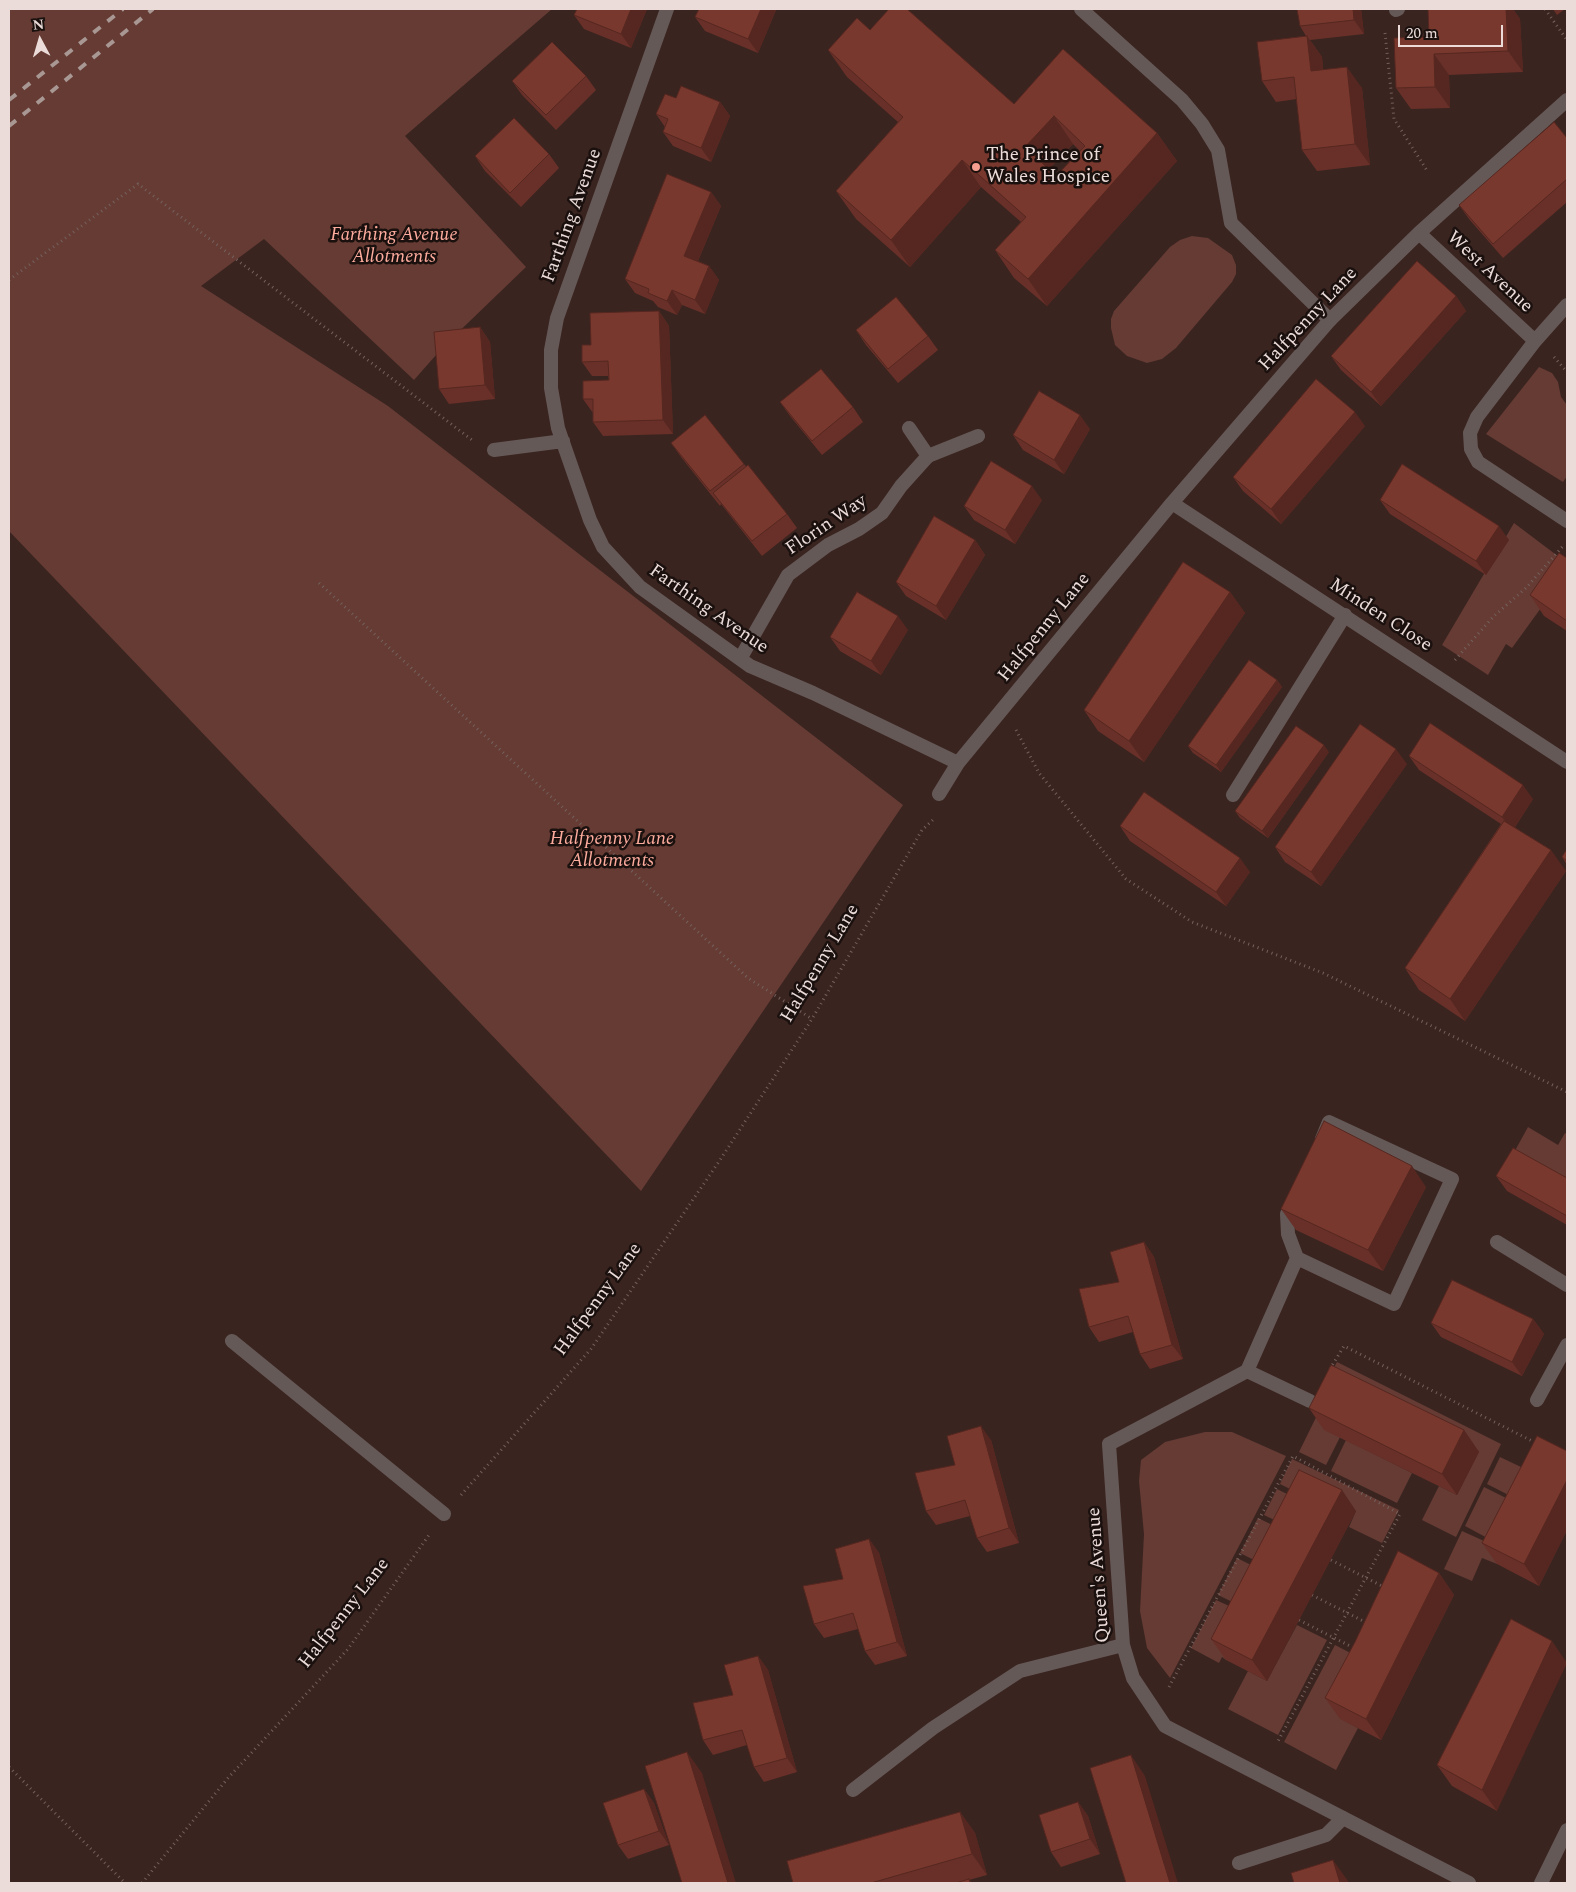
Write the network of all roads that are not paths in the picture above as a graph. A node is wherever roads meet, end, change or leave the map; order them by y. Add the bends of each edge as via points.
1 (668, 9) edge
2 (1081, 9) edge
3 (1567, 100) edge
4 (1419, 233) junction
5 (1567, 305) edge
6 (1330, 320) junction
7 (1535, 341) junction
8 (908, 428) dead end
9 (978, 436) dead end
10 (563, 441) junction
11 (494, 450) road end
12 (928, 456) junction
13 (1172, 503) junction
14 (1567, 521) edge
15 (1345, 615) junction
16 (740, 659) junction
17 (1567, 762) edge
18 (958, 763) junction
19 (939, 794) road end
20 (1233, 795) dead end
21 (1314, 1155) edge
22 (1298, 1189) edge
23 (1497, 1242) dead end
24 (1297, 1258) junction
25 (1567, 1285) edge
26 (232, 1341) dead end
27 (1567, 1345) edge
28 (1247, 1371) junction
29 (1537, 1400) dead end
30 (1310, 1401) edge
31 (444, 1514) road end
32 (1122, 1645) junction
33 (853, 1790) dead end
34 (1343, 1818) junction
35 (1567, 1830) edge
36 (1239, 1863) dead end
37 (1470, 1883) edge
38 (1540, 1883) edge

1 - 10 street, Farthing Avenue via 557,318 551,350 551,388
2 - 6 street via 1182,100 1202,124 1218,150 1232,223
3 - 4 street, Halfpenny Lane
4 - 6 street, Halfpenny Lane
4 - 7 street, West Avenue
5 - 7 street, West Avenue
6 - 13 street, Halfpenny Lane
7 - 14 street, West Avenue via 1476,417 1470,432 1471,449 1478,462
8 - 12 street
9 - 12 street, Florin Way
10 - 11 street
10 - 16 street, Farthing Avenue via 590,520 603,547 640,587
12 - 16 street, Florin Way via 882,513 828,545 788,575
13 - 15 street, Minden Close
13 - 18 street, Halfpenny Lane
15 - 17 street, Minden Close
15 - 20 street
16 - 18 street, Farthing Avenue
18 - 19 street, Halfpenny Lane
21 - 24 street via 1330,1122 1452,1179 1394,1304
22 - 24 street via 1287,1214 1288,1234
23 - 25 street
24 - 28 street
26 - 31 street
27 - 29 street
28 - 30 street
28 - 32 street, Queen's Avenue via 1109,1444
32 - 33 street via 1020,1671 933,1728
32 - 34 street, Queen's Avenue via 1133,1678 1165,1726
34 - 36 street via 1326,1835
34 - 37 street, Queen's Avenue
35 - 38 street

